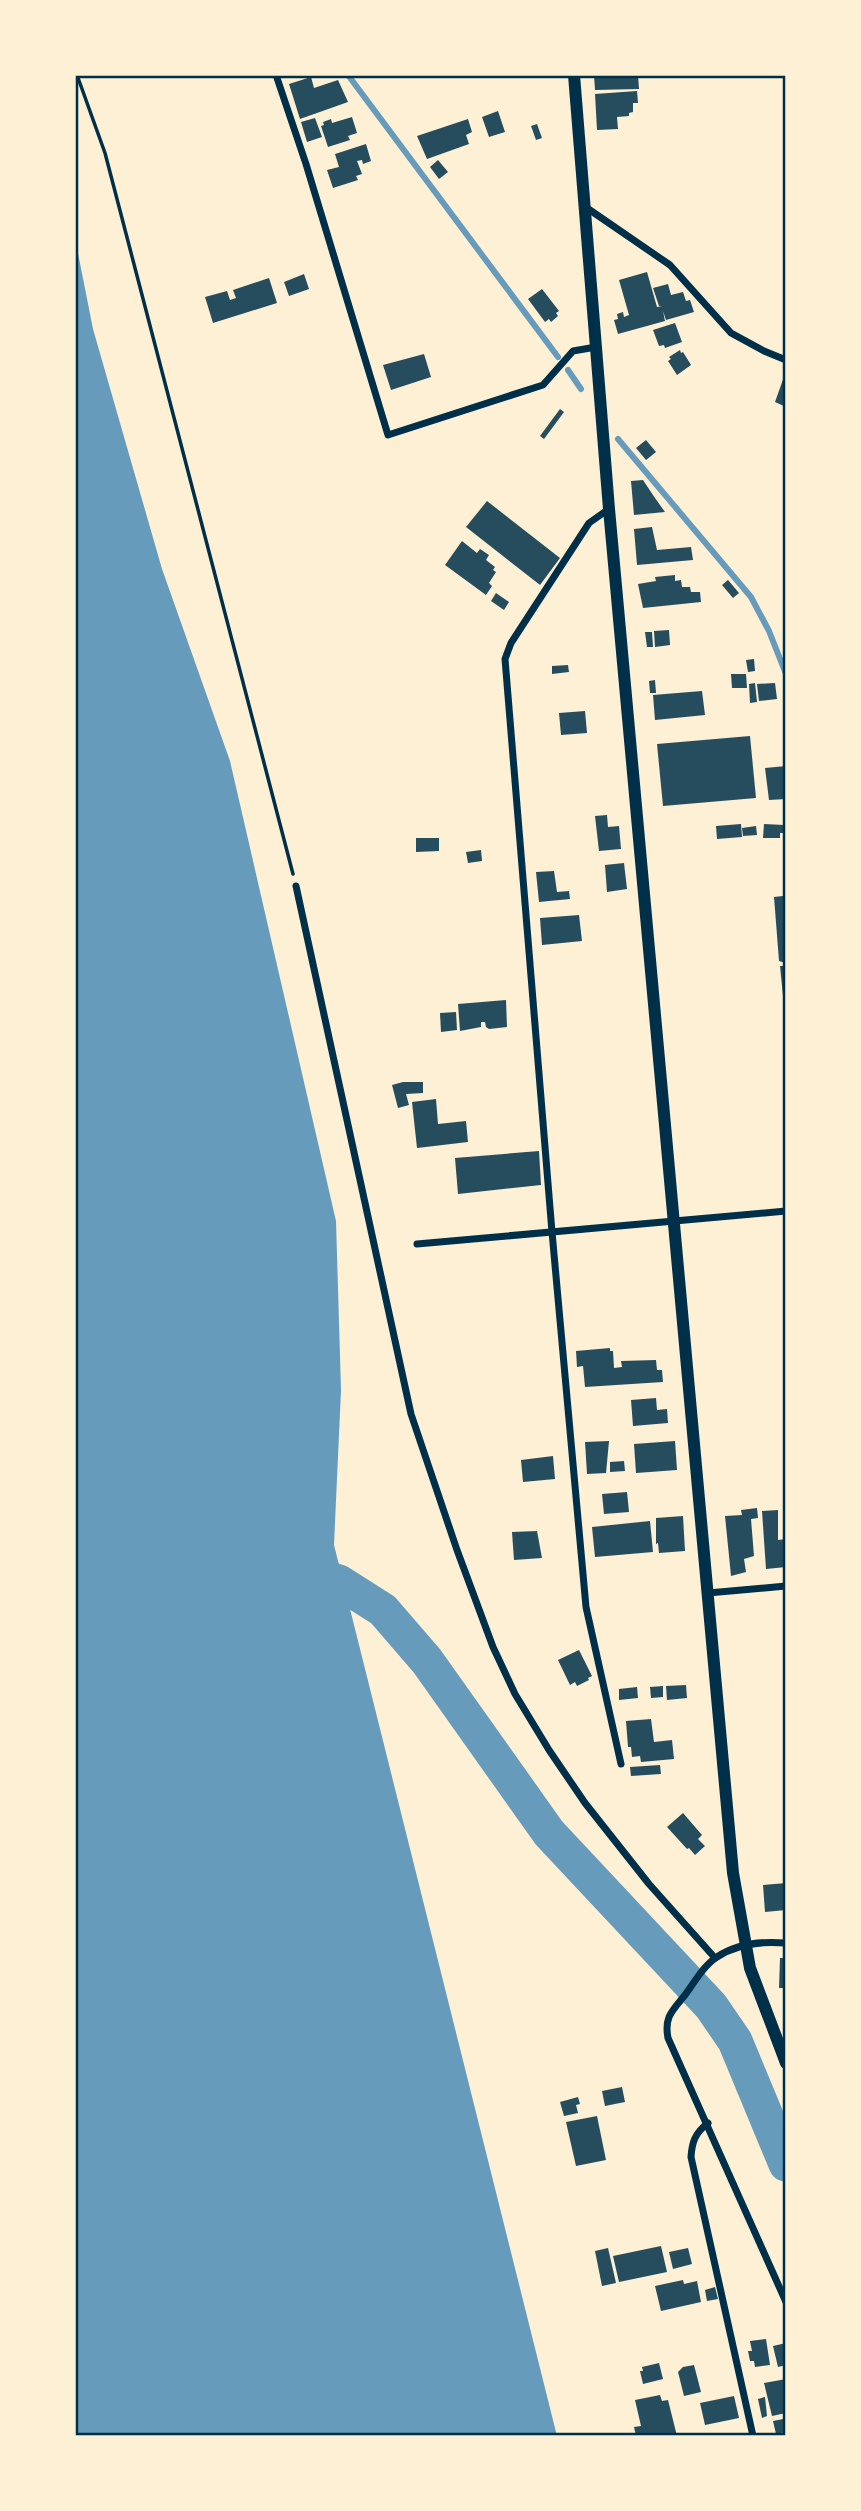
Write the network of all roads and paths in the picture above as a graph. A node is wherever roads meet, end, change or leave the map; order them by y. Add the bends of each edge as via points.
1 (77, 75) edge
2 (276, 75) edge
3 (574, 75) edge
4 (584, 205) junction
5 (597, 347) junction
6 (786, 359) edge
7 (609, 509) junction
8 (296, 886) joint
9 (786, 1211) edge
10 (674, 1221) junction
11 (552, 1232) junction
12 (417, 1244) dead end
13 (786, 1586) edge
14 (708, 1593) junction
15 (621, 1764) dead end
16 (786, 1943) edge
17 (744, 1945) junction
18 (715, 1958) junction
19 (786, 2063) edge
20 (708, 2123) junction
21 (786, 2302) edge
22 (753, 2436) edge

1 - 8 path via 105,153
2 - 5 street via 388,435 543,385 573,351
3 - 4 main road
4 - 5 main road
4 - 6 street via 670,265 732,333
5 - 7 main road
7 - 10 main road
7 - 11 street via 589,523 505,659
8 - 18 street via 411,1414 493,1647 515,1694 585,1803
9 - 10 street
10 - 11 street
10 - 14 main road
11 - 12 street
11 - 15 street via 586,1607
13 - 14 street
14 - 17 main road via 733,1873
16 - 17 street
17 - 18 street
17 - 19 main road
18 - 20 street via 665,2023
20 - 21 street
20 - 22 street via 692,2141 691,2157

